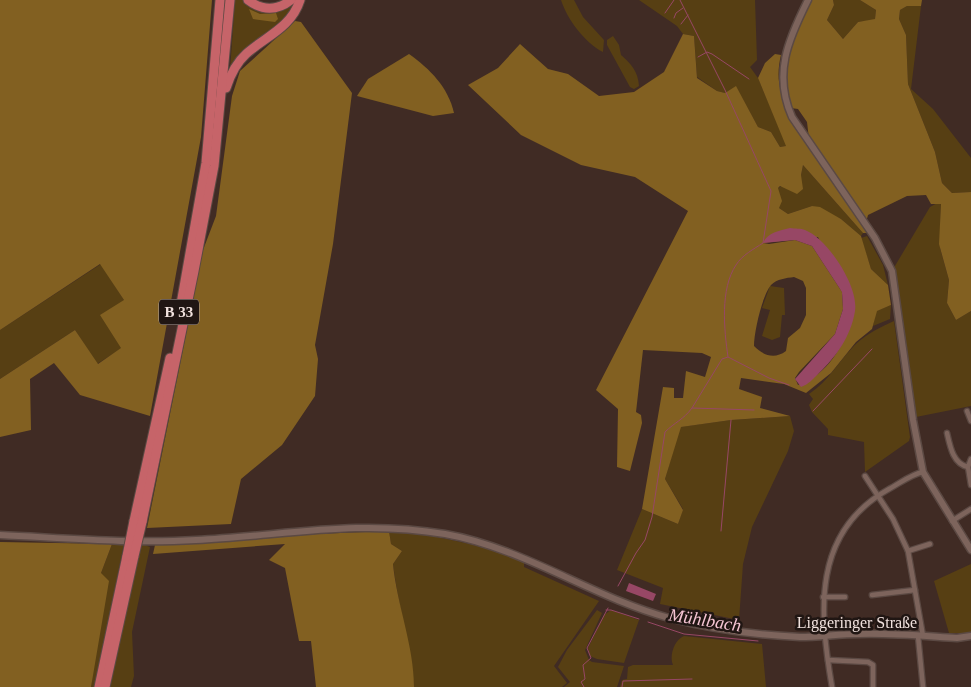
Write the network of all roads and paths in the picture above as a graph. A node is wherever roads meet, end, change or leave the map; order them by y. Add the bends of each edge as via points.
1 (220, 0) edge
2 (230, 0) edge
3 (248, 0) edge
4 (291, 0) edge
5 (300, 0) edge
6 (808, 0) edge
7 (222, 100) junction
8 (967, 410) dead end
9 (971, 421) edge
10 (947, 433) dead end
11 (971, 458) edge
12 (968, 467) junction
13 (924, 472) junction
14 (865, 476) dead end
15 (971, 485) edge
16 (878, 495) junction
17 (971, 509) edge
18 (952, 521) junction
19 (138, 522) junction
20 (0, 535) edge
21 (930, 544) dead end
22 (971, 550) edge
23 (908, 551) junction
24 (130, 556) junction
25 (916, 590) junction
26 (872, 594) dead end
27 (845, 596) dead end
28 (823, 597) junction
29 (826, 636) junction
30 (921, 636) junction
31 (971, 636) edge
32 (828, 660) junction
33 (98, 687) edge
34 (105, 687) edge
35 (832, 687) edge
36 (874, 687) edge
37 (923, 687) edge

1 - 19 highway, B 33 via 206,163
2 - 7 highway, B 33
3 - 4 highway via 270,9
5 - 7 highway via 290,21 246,55 229,81
6 - 13 street via 787,49 782,88 792,117 875,238 892,271
7 - 19 highway, B 33 via 214,166 194,271
8 - 9 street
10 - 12 street via 956,460
11 - 12 street
12 - 15 street
13 - 16 street
13 - 18 street
14 - 16 street
16 - 23 street
16 - 28 street via 848,524 834,544
17 - 18 street
18 - 22 street
19 - 24 highway, B 33, bridge
20 - 29 street, Liggeringer Straße via 124,541 193,540 352,526 446,534 521,557 602,594 672,618 786,636
21 - 23 street
23 - 25 street
24 - 33 highway, B 33
24 - 34 highway, B 33
25 - 26 street
25 - 30 street
27 - 28 street
28 - 29 street
29 - 30 street, Liggeringer Straße
29 - 32 street
30 - 31 street, Liggeringer Straße
30 - 37 street
32 - 35 street
32 - 36 street via 868,662 873,665

